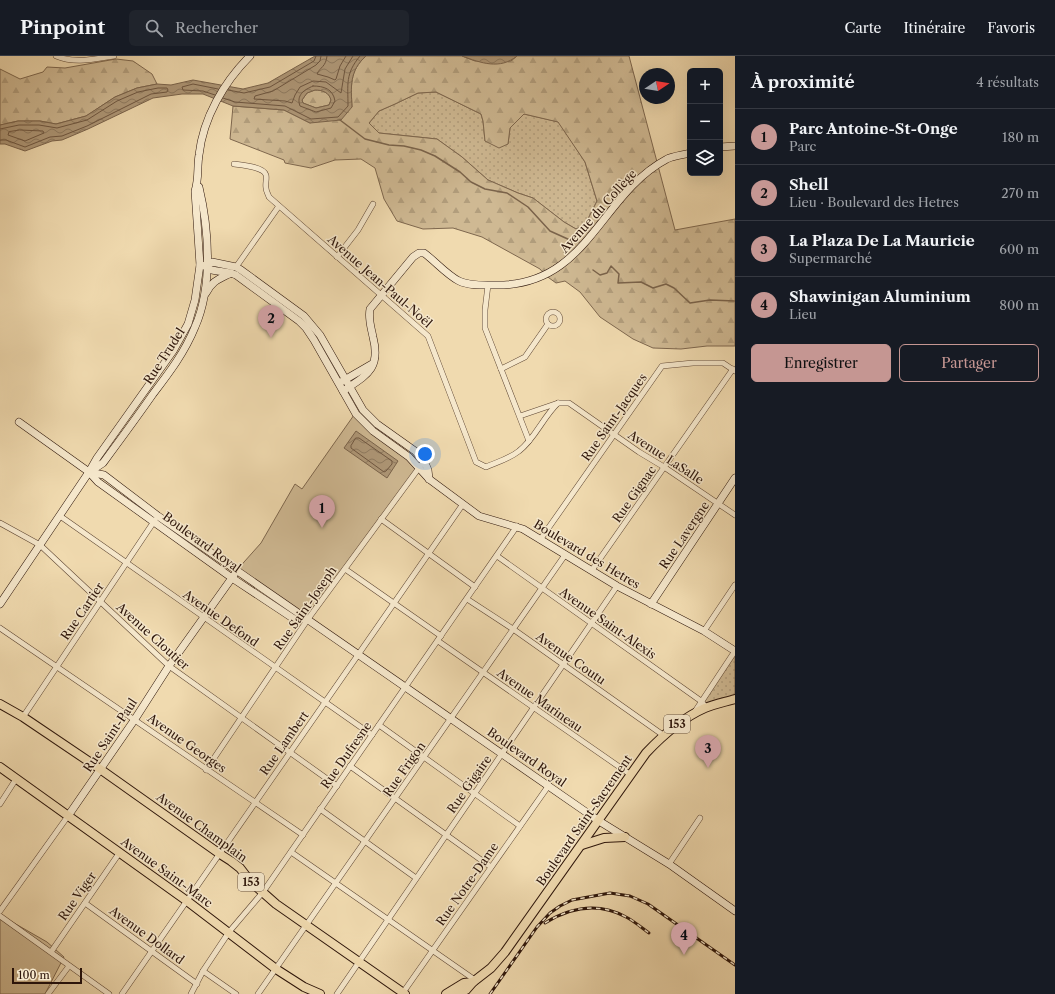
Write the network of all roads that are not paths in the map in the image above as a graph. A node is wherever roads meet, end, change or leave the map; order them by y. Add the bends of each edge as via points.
1 (56, 56) edge
2 (114, 56) edge
3 (250, 56) edge
4 (735, 146) edge
5 (723, 147) edge
6 (687, 154) edge
7 (234, 164) dead end
8 (373, 204) dead end
9 (279, 206) junction
10 (336, 257) junction
11 (203, 265) junction
12 (234, 270) junction
13 (488, 285) junction
14 (380, 295) junction
15 (204, 296) junction
16 (548, 324) dead end
17 (501, 369) junction
18 (734, 370) edge
19 (348, 383) junction
20 (338, 384) junction
21 (342, 391) junction
22 (558, 403) junction
23 (520, 416) junction
24 (19, 422) dead end
25 (614, 435) junction
26 (529, 441) junction
27 (424, 461) junction
28 (419, 467) junction
29 (664, 467) junction
30 (89, 472) junction
31 (735, 478) edge
32 (429, 479) junction
33 (718, 503) junction
34 (462, 504) junction
35 (735, 515) edge
36 (60, 516) junction
37 (156, 519) junction
38 (381, 520) junction
39 (0, 523) edge
40 (517, 526) junction
41 (540, 540) junction
42 (40, 545) junction
43 (428, 553) junction
44 (565, 555) junction
45 (497, 556) junction
46 (126, 563) junction
47 (345, 568) junction
48 (237, 570) junction
49 (592, 570) junction
50 (232, 578) junction
51 (735, 585) edge
52 (617, 586) junction
53 (475, 587) junction
54 (542, 588) junction
55 (733, 593) edge
56 (467, 599) junction
57 (100, 602) junction
58 (394, 603) junction
59 (0, 604) edge
60 (651, 604) junction
61 (203, 618) junction
62 (308, 619) junction
63 (592, 623) junction
64 (0, 628) edge
65 (513, 629) junction
66 (704, 631) junction
67 (441, 636) junction
68 (438, 641) junction
69 (735, 651) edge
70 (358, 654) junction
71 (563, 665) junction
72 (57, 666) junction
73 (169, 666) junction
74 (275, 667) junction
75 (483, 672) junction
76 (406, 686) junction
77 (735, 699) edge
78 (325, 702) junction
79 (0, 704) edge
80 (704, 704) junction
81 (534, 707) junction
82 (23, 717) junction
83 (241, 718) junction
84 (451, 718) junction
85 (135, 719) junction
86 (379, 725) junction
87 (372, 735) junction
88 (663, 735) junction
89 (290, 753) junction
90 (502, 753) junction
91 (424, 757) junction
92 (350, 766) junction
93 (0, 767) edge
94 (100, 769) junction
95 (206, 770) junction
96 (631, 775) junction
97 (16, 779) junction
98 (549, 785) junction
99 (337, 786) junction
100 (475, 793) junction
101 (395, 799) junction
102 (255, 802) junction
103 (0, 804) edge
104 (320, 809) junction
105 (68, 816) junction
106 (700, 818) dead end
107 (599, 821) junction
108 (520, 826) junction
109 (303, 835) junction
110 (446, 835) junction
111 (625, 837) junction
112 (365, 842) junction
113 (581, 846) junction
114 (120, 852) junction
115 (291, 852) junction
116 (220, 854) junction
117 (669, 864) junction
118 (491, 867) junction
119 (416, 878) junction
120 (336, 883) junction
121 (263, 892) junction
122 (187, 901) junction
123 (85, 903) junction
124 (0, 911) edge
125 (735, 911) edge
126 (0, 916) edge
127 (388, 920) junction
128 (306, 925) junction
129 (229, 932) junction
130 (152, 951) junction
131 (432, 951) junction
132 (50, 952) junction
133 (359, 961) junction
134 (69, 966) junction
135 (276, 969) junction
136 (203, 971) junction
137 (474, 981) junction
138 (197, 984) junction
139 (404, 993) edge
140 (48, 994) edge
141 (109, 994) edge
142 (122, 994) edge
143 (191, 994) edge
144 (236, 994) edge
145 (258, 994) edge
146 (320, 994) edge
147 (337, 994) edge
148 (446, 994) edge
149 (458, 994) edge

1 - 2 street via 78,61
3 - 11 street, Rue Trudel via 222,92 206,123 199,155 198,182 208,254
4 - 5 street
6 - 13 street, Avenue du Collège via 668,158 636,182 583,246 565,263 547,274 524,282
7 - 9 street, Avenue Jean-Paul-Noël via 262,170 265,173 269,197
8 - 10 street via 358,230
9 - 10 street, Avenue Jean-Paul-Noël
9 - 12 street
10 - 14 street, Avenue Jean-Paul-Noël
11 - 12 street, Boulevard des Hetres via 212,262
11 - 15 street, Rue Trudel
11 - 30 street, Rue Trudel via 188,324 173,351
12 - 15 street via 211,284
12 - 19 street, Boulevard des Hetres via 304,316 320,335
12 - 20 street, Boulevard des Hetres via 299,321 314,340
13 - 14 street, Avenue du Collège via 461,282 424,253 419,253
13 - 17 street via 485,328
14 - 19 street, Avenue du Collège via 368,316 376,350 375,361 366,376
14 - 26 street, Avenue Jean-Paul-Noël via 428,336 476,462 486,467 520,451
15 - 30 street, Rue Trudel via 195,328 180,356 103,463
16 - 17 street via 525,357
17 - 23 street
18 - 25 street, Rue Saint-Jacques via 723,363 662,366
18 - 29 street, Rue Gignac
19 - 20 street, Avenue du Collège
19 - 21 street, Avenue du Collège
19 - 27 street, Boulevard des Hetres via 363,410
20 - 21 street, Boulevard des Hetres
21 - 28 street, Boulevard des Hetres via 363,423
22 - 23 street
22 - 25 street, Avenue LaSalle via 569,403
22 - 26 street, Avenue Jean-Paul-Noël
23 - 26 street
24 - 30 street, Boulevard Royal
25 - 29 street, Avenue LaSalle
25 - 41 street, Rue Saint-Jacques
27 - 28 street, Rue Saint-Joseph
27 - 32 street
28 - 32 street, Boulevard des Hetres
28 - 38 street, Rue Saint-Joseph
29 - 33 street, Avenue LaSalle
29 - 49 street, Rue Gignac
30 - 36 street, Rue Trudel
30 - 37 street, Boulevard Royal via 104,475
31 - 33 street, Rue Lavergne
32 - 34 street, Boulevard des Hetres
33 - 35 street, Avenue LaSalle
33 - 60 street, Rue Lavergne
34 - 40 street, Boulevard des Hetres via 479,516
34 - 43 street, Rue Lambert
36 - 42 street, Rue Trudel
36 - 46 street, Avenue Defond
37 - 46 street, Rue Cartier
37 - 48 street, Boulevard Royal
37 - 50 street, Boulevard Royal
38 - 43 street
38 - 47 street, Rue Saint-Joseph
39 - 42 street, Avenue Cloutier
40 - 41 street, Boulevard des Hetres
40 - 45 street, Rue Dufresne
41 - 44 street, Boulevard des Hetres
42 - 57 street, Avenue Cloutier
42 - 59 street, Rue Trudel
43 - 53 street
43 - 58 street, Rue Lambert
44 - 49 street, Boulevard des Hetres
44 - 54 street, Rue Frigon
45 - 53 street, Rue Dufresne
45 - 54 street, Avenue Saint-Alexis
46 - 57 street, Rue Cartier
46 - 61 street, Avenue Defond
47 - 58 street
47 - 62 street, Rue Saint-Joseph
48 - 50 street, Rue Saint-Paul
48 - 62 street, Boulevard Royal
49 - 52 street, Boulevard des Hetres
50 - 61 street, Rue Saint-Paul
50 - 62 street, Boulevard Royal via 294,619
51 - 55 street
52 - 60 street, Boulevard des Hetres
52 - 63 street, Rue Gigaire
53 - 56 street, Rue Dufresne
54 - 63 street, Avenue Saint-Alexis
54 - 65 street, Rue Frigon
55 - 66 street
56 - 65 street, Avenue Coutu
56 - 67 street, Rue Dufresne
57 - 72 street, Rue Cartier
57 - 73 street, Avenue Cloutier
58 - 67 street
58 - 70 street, Rue Lambert
60 - 66 street, Boulevard des Hetres
61 - 73 street, Rue Saint-Paul
61 - 74 street, Avenue Defond
62 - 70 street, Boulevard Royal
62 - 74 street, Rue Saint-Joseph
63 - 71 street, Rue Gigaire
63 - 80 street, Avenue Saint-Alexis
64 - 72 street, Avenue Georges
65 - 71 street, Avenue Coutu
65 - 75 street, Rue Frigon
66 - 69 street, Boulevard des Hetres
67 - 68 street, Rue Dufresne
68 - 75 street, Avenue Marineau
68 - 76 street, Rue Dufresne
69 - 80 street
70 - 76 street, Boulevard Royal
70 - 78 street, Rue Lambert
71 - 81 street, Rue Gigaire
71 - 88 street, Avenue Coutu
72 - 82 street, Rue Cartier
72 - 85 street, Avenue Georges
73 - 83 street, Avenue Cloutier
73 - 85 street, Rue Saint-Paul
74 - 78 street, Avenue Defond
74 - 83 street, Rue Saint-Joseph
75 - 81 street, Avenue Marineau
75 - 84 street, Rue Frigon
76 - 84 street, Boulevard Royal
76 - 86 street, Rue Dufresne
77 - 80 main road, Boulevard Saint-Sacrement / 153
78 - 87 street, Avenue Defond
78 - 89 street, Rue Lambert
79 - 82 main road, Avenue Champlain / 153
80 - 88 main road, Boulevard Saint-Sacrement / 153
81 - 90 street, Rue Gigaire
81 - 96 street, Avenue Marineau
82 - 94 main road, Avenue Champlain / 153
83 - 89 street, Avenue Cloutier
83 - 95 street, Rue Saint-Joseph
84 - 90 street, Boulevard Royal
84 - 91 street, Rue Frigon
85 - 94 street, Rue Saint-Paul
85 - 95 street, Avenue Georges
86 - 87 street, Rue Dufresne
86 - 91 street
87 - 92 street, Rue Dufresne
88 - 96 main road, Boulevard Saint-Sacrement / 153 via 646,753
89 - 99 street, Avenue Cloutier
89 - 102 street, Rue Lambert
90 - 98 street, Boulevard Royal
90 - 100 street, Rue Gigaire
91 - 100 street
91 - 101 street, Rue Frigon
92 - 99 street, Rue Dufresne
92 - 101 street
93 - 97 main road, Avenue Saint-Marc
94 - 105 street, Rue Saint-Paul
94 - 116 main road, Avenue Champlain / 153
95 - 102 street, Avenue Georges
96 - 107 main road, Boulevard Saint-Sacrement / 153
97 - 103 street
97 - 105 main road, Avenue Saint-Marc
98 - 107 street, Boulevard Royal
98 - 108 street, Rue Notre-Dame
99 - 104 street, Rue Dufresne
100 - 108 street
100 - 110 street, Rue Gigaire
101 - 110 street
101 - 112 street, Rue Frigon
102 - 109 street, Avenue Georges
102 - 116 street, Rue Lambert
104 - 109 street, Rue Dufresne
104 - 112 street
105 - 114 main road, Avenue Saint-Marc
105 - 124 street, Rue Saint-Paul
106 - 117 street
107 - 111 street, Boulevard Royal
107 - 113 main road, Boulevard Saint-Sacrement / 153
108 - 118 street, Rue Notre-Dame
109 - 115 street, Rue Dufresne
110 - 118 street
110 - 119 street, Rue Gigaire
111 - 113 main road via 604,838
111 - 117 street, Boulevard Royal
112 - 119 street
112 - 120 street, Rue Frigon
113 - 137 main road, Boulevard Saint-Sacrement / 153 via 506,952
114 - 122 main road, Avenue Saint-Marc
114 - 123 street, Rue Viger
115 - 120 street
115 - 121 street, Rue Dufresne
116 - 121 main road, Avenue Champlain / 153 via 240,868
116 - 122 street, Rue Lambert
117 - 125 street, Boulevard Royal
118 - 131 street, Rue Notre-Dame
119 - 127 street, Rue Gigaire
120 - 127 street
120 - 128 street, Rue Frigon
121 - 128 main road, Avenue Champlain / 153
121 - 129 street, Rue Dufresne
122 - 129 main road, Avenue Saint-Marc
122 - 130 street, Rue Lambert
123 - 130 street, Avenue Dollard
123 - 132 street, Rue Viger
126 - 132 street
127 - 131 street
127 - 133 street, Rue Gigaire
128 - 133 main road, Avenue Champlain / 153
128 - 135 street, Rue Frigon
129 - 135 main road, Avenue Saint-Marc
129 - 136 street, Rue Dufresne
130 - 138 street, Avenue Dollard
130 - 142 street, Rue Lambert
131 - 137 street
131 - 139 street, Rue Notre-Dame
132 - 134 street
133 - 139 main road, Avenue Champlain / 153
133 - 147 street, Rue Gigaire
134 - 140 street
134 - 141 street
135 - 145 street, Rue Frigon
135 - 146 main road, Avenue Saint-Marc
136 - 138 street, Rue Dufresne
136 - 144 street
137 - 148 main road, Boulevard Saint-Sacrement / 153 via 464,983
137 - 149 main road, Boulevard Saint-Sacrement / 153
138 - 143 street, Rue Dufresne

